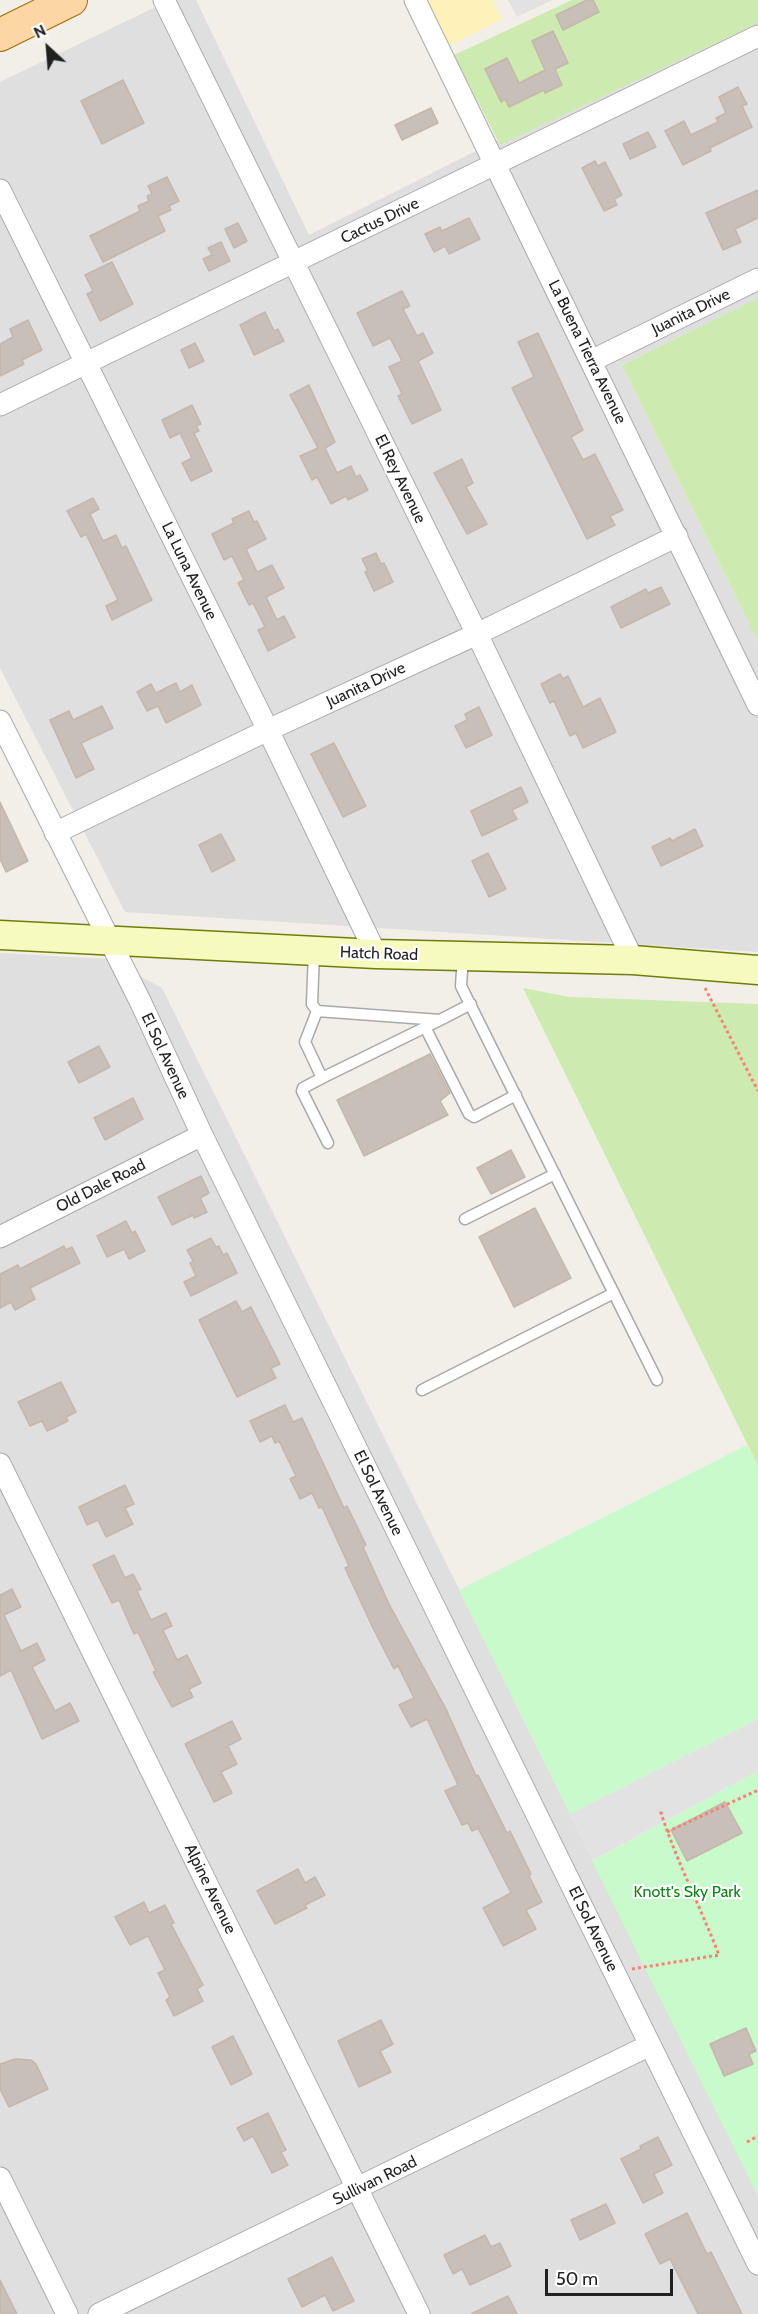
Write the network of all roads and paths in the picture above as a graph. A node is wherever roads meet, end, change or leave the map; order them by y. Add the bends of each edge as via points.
1 (71, 0) edge
2 (164, 0) edge
3 (415, 0) edge
4 (0, 35) edge
5 (758, 36) edge
6 (495, 165) junction
7 (0, 190) edge
8 (294, 263) junction
9 (758, 279) edge
10 (591, 361) junction
11 (86, 364) junction
12 (0, 405) edge
13 (677, 536) junction
14 (477, 634) junction
15 (758, 705) edge
16 (0, 721) edge
17 (268, 730) junction
18 (55, 833) junction
19 (0, 935) edge
20 (108, 941) junction
21 (314, 951) junction
22 (376, 954) junction
23 (463, 956) junction
24 (633, 960) junction
25 (694, 965) junction
26 (758, 970) edge
27 (471, 1004) junction
28 (317, 1011) junction
29 (440, 1020) junction
30 (425, 1027) junction
31 (322, 1078) junction
32 (758, 1091) edge
33 (516, 1095) junction
34 (202, 1135) junction
35 (328, 1143) dead end
36 (555, 1174) junction
37 (465, 1219) dead end
38 (0, 1237) edge
39 (614, 1293) junction
40 (657, 1380) dead end
41 (422, 1390) dead end
42 (0, 1464) edge
43 (758, 1790) edge
44 (660, 1810) dead end
45 (667, 1832) junction
46 (623, 1971) dead end
47 (650, 2045) junction
48 (758, 2136) edge
49 (747, 2142) dead end
50 (0, 2178) edge
51 (358, 2189) junction
52 (758, 2264) edge
53 (67, 2314) edge
54 (99, 2314) edge
55 (419, 2314) edge

1 - 4 main road
2 - 8 street, El Rey Avenue
3 - 6 street, La Buena Tierra Avenue
5 - 6 street, Cactus Drive
6 - 8 street, Cactus Drive
6 - 10 street, La Buena Tierra Avenue
7 - 11 street, La Luna Avenue
8 - 11 street, Cactus Drive
8 - 14 street, El Rey Avenue
9 - 10 street, Juanita Drive
10 - 13 street, La Buena Tierra Avenue
11 - 12 street, Cactus Drive
11 - 17 street, La Luna Avenue
13 - 14 street, Juanita Drive
13 - 15 street, La Buena Tierra Avenue
14 - 17 street, Juanita Drive
14 - 24 street, El Rey Avenue
16 - 18 street, El Sol Avenue
17 - 18 street, Juanita Drive
17 - 22 street, La Luna Avenue
18 - 20 street, El Sol Avenue
19 - 20 street, Hatch Road
20 - 21 street, Hatch Road
20 - 34 street, El Sol Avenue
21 - 22 street, Hatch Road
21 - 28 lane via 312,1004
22 - 23 street, Hatch Road
23 - 24 street, Hatch Road
23 - 27 lane via 461,986
24 - 25 street, Hatch Road
25 - 26 street, Hatch Road
25 - 32 path
27 - 29 lane
27 - 33 lane
28 - 29 lane
28 - 31 lane via 305,1042
29 - 30 lane
30 - 31 lane
30 - 33 lane via 469,1114 474,1117
31 - 35 lane via 302,1091
33 - 36 lane
34 - 38 street, Old Dale Road
34 - 47 street, El Sol Avenue
36 - 37 lane
36 - 39 lane
39 - 40 lane
39 - 41 lane
42 - 51 street, Alpine Avenue
43 - 45 path
44 - 45 path
45 - 46 path via 719,1955
47 - 51 street, Sullivan Road
47 - 52 street, El Sol Avenue
48 - 49 path
50 - 53 street
51 - 54 street, Sullivan Road
51 - 55 street, Alpine Avenue

